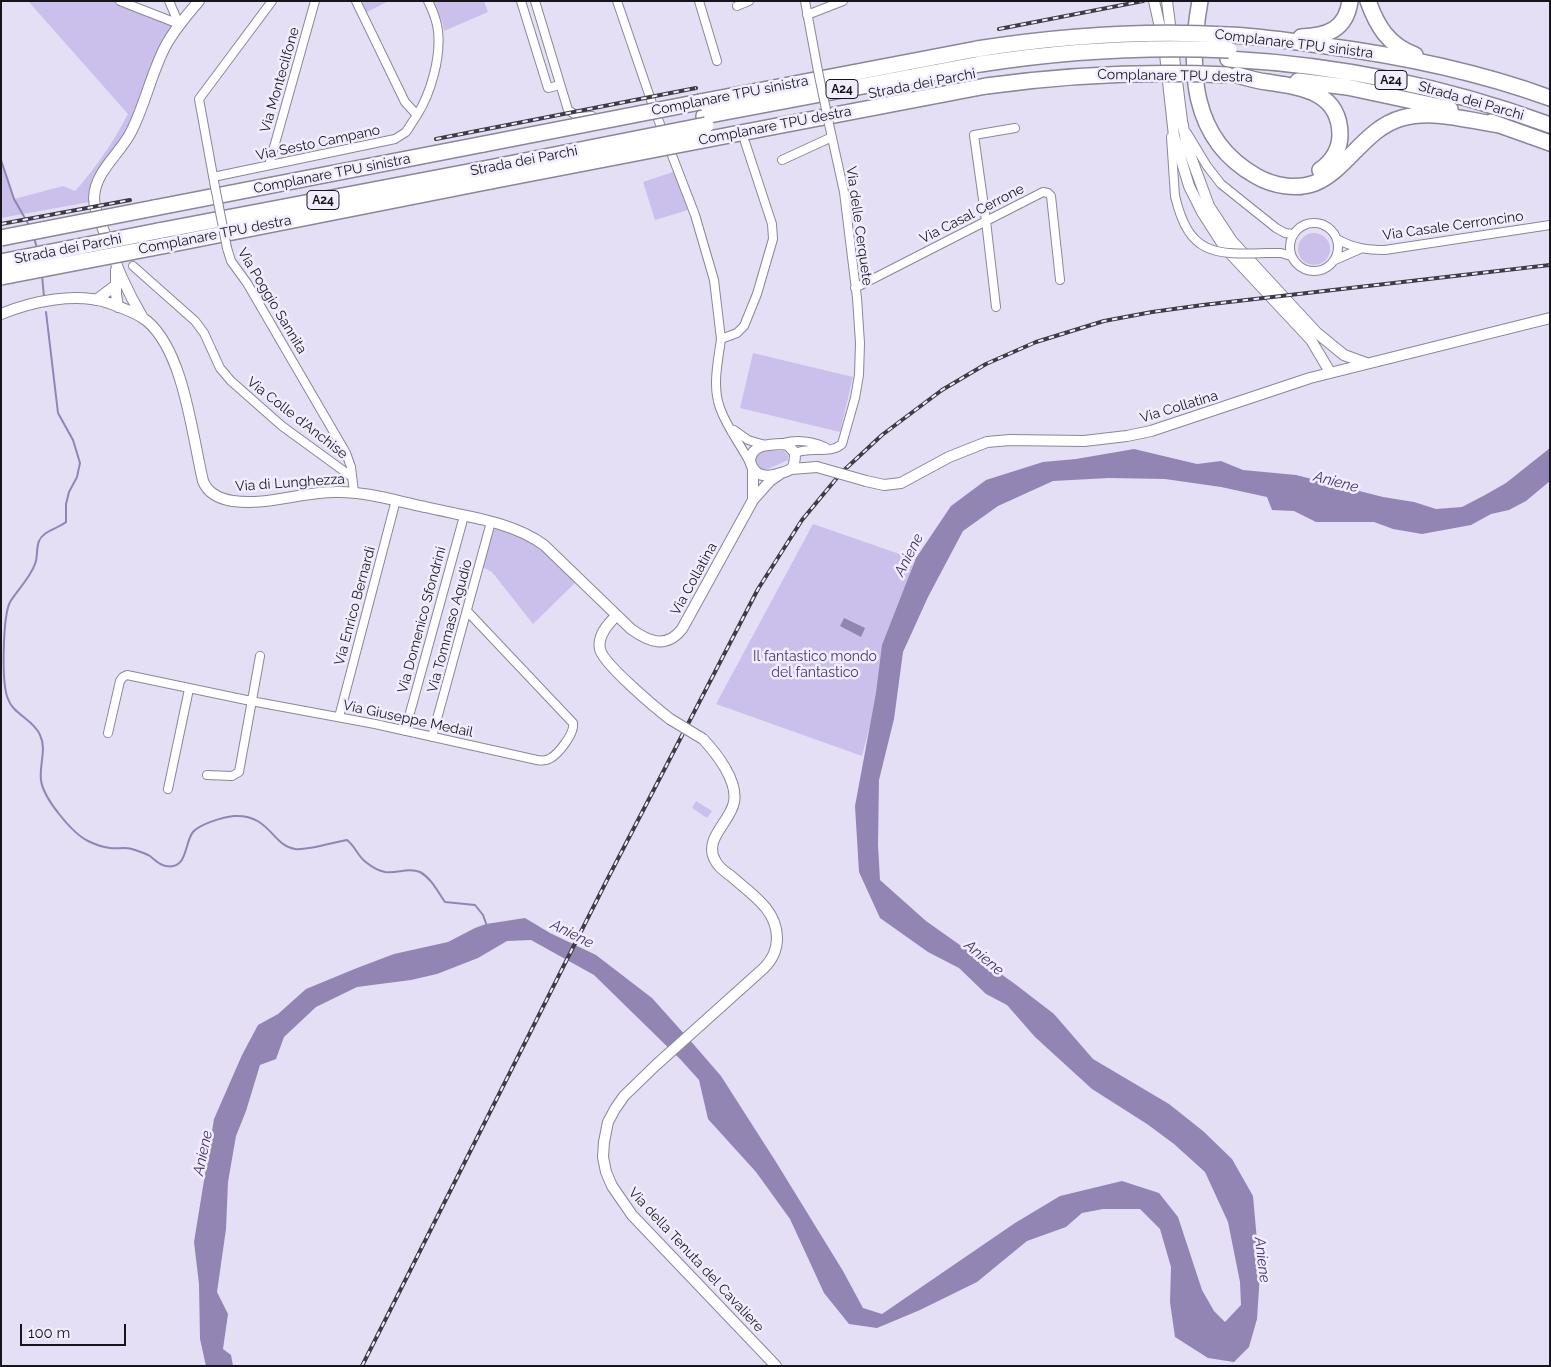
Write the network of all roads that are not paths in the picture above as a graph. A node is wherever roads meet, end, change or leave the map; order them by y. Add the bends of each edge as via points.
1 (120, 1) edge
2 (169, 1) edge
3 (199, 1) edge
4 (272, 1) edge
5 (315, 1) edge
6 (356, 1) edge
7 (428, 1) edge
8 (521, 1) edge
9 (535, 1) edge
10 (617, 1) edge
11 (699, 1) edge
12 (749, 1) edge
13 (805, 1) edge
14 (843, 1) edge
15 (1154, 1) edge
16 (1167, 1) edge
17 (1200, 1) edge
18 (1208, 1) edge
19 (1350, 1) edge
20 (1368, 1) edge
21 (737, 6) dead end
22 (807, 15) junction
23 (179, 24) junction
24 (1267, 38) junction
25 (1228, 54) junction
26 (717, 61) dead end
27 (981, 67) junction
28 (1232, 75) junction
29 (1490, 79) junction
30 (560, 85) junction
31 (1169, 97) junction
32 (1550, 98) edge
33 (653, 106) junction
34 (417, 115) junction
35 (1550, 116) edge
36 (705, 120) junction
37 (1182, 121) junction
38 (1500, 125) junction
39 (1550, 125) edge
40 (1015, 128) dead end
41 (832, 137) junction
42 (745, 142) dead end
43 (1550, 143) edge
44 (782, 160) dead end
45 (488, 163) junction
46 (269, 165) junction
47 (213, 177) junction
48 (986, 221) junction
49 (1550, 225) edge
50 (158, 227) junction
51 (1294, 234) junction
52 (1, 238) edge
53 (1337, 239) junction
54 (1361, 249) junction
55 (1, 253) edge
56 (1291, 256) junction
57 (1335, 260) junction
58 (1, 262) edge
59 (133, 266) dead end
60 (117, 268) junction
61 (1, 277) edge
62 (1060, 280) dead end
63 (116, 285) junction
64 (855, 288) junction
65 (126, 290) junction
66 (96, 300) junction
67 (118, 307) junction
68 (996, 307) dead end
69 (1, 314) edge
70 (143, 318) junction
71 (1550, 318) edge
72 (1317, 333) junction
73 (721, 339) junction
74 (1317, 348) junction
75 (1367, 363) junction
76 (1330, 372) junction
77 (1310, 378) junction
78 (730, 428) junction
79 (780, 444) junction
80 (765, 445) junction
81 (832, 449) junction
82 (795, 455) junction
83 (817, 467) junction
84 (752, 468) junction
85 (791, 469) junction
86 (780, 474) junction
87 (352, 477) junction
88 (354, 492) junction
89 (396, 500) junction
90 (753, 500) junction
91 (464, 516) junction
92 (492, 522) junction
93 (467, 612) junction
94 (616, 616) junction
95 (260, 656) dead end
96 (189, 689) junction
97 (251, 701) junction
98 (339, 717) junction
99 (405, 731) junction
100 (108, 733) dead end
101 (432, 737) junction
102 (207, 774) dead end
103 (168, 789) dead end
104 (776, 1366) edge

1 - 23 street
2 - 23 street
3 - 23 street
4 - 47 street, Via Poggio Sannita via 199,99
5 - 46 street, Via Montecilfone
6 - 34 street via 406,104
7 - 34 street via 436,22 436,59 428,94
8 - 30 street via 548,88
9 - 30 street
10 - 33 street
11 - 26 street
12 - 21 street
13 - 22 street, Via delle Cerquete
14 - 22 street
15 - 31 street via 1164,45
16 - 37 street
17 - 38 highway via 1194,62 1203,116 1214,138 1229,156 1265,181 1292,186 1318,182 1380,128 1405,117 1436,114
18 - 28 highway via 1203,79 1212,117 1225,140 1255,168 1276,177 1301,179 1327,164 1340,139 1337,118 1329,104 1301,87
19 - 24 highway via 1345,18 1332,31 1306,37
20 - 29 highway via 1380,28 1400,48
22 - 41 street, Via delle Cerquete, bridge
23 - 60 street via 161,55 131,133 101,175 95,191 97,212
24 - 27 highway, Complanare TPU sinistra, bridge via 1166,33 1108,34 1023,42
24 - 29 highway, Complanare TPU sinistra via 1394,57
25 - 27 highway, Strada dei Parchi / A24, bridge via 1169,48 1110,50 1038,56
25 - 35 highway, Strada dei Parchi / A24 via 1301,57 1384,70 1472,91
25 - 39 highway, Strada dei Parchi / A24 via 1384,79 1469,98
27 - 28 highway, Complanare TPU destra, bridge via 1043,79 1116,73
27 - 36 highway, Strada dei Parchi / A24
27 - 36 highway, Complanare TPU sinistra
28 - 38 highway, Complanare TPU destra via 1307,82 1405,98
29 - 32 highway, Complanare TPU sinistra
30 - 33 street via 568,110 579,117
31 - 56 street, bridge via 1175,196 1180,217 1191,236 1216,252
31 - 74 street via 1178,153 1202,212 1225,248
33 - 73 street via 695,215 714,280
34 - 46 street, Via Sesto Campano via 406,132 396,139
36 - 45 highway, Strada dei Parchi / A24, bridge
36 - 45 highway, Complanare TPU sinistra, bridge
37 - 51 street via 1189,138 1221,184 1276,228
37 - 72 street via 1187,146 1209,206 1232,240
38 - 43 highway, Complanare TPU destra
40 - 48 street via 974,135
41 - 44 street
41 - 64 street, Via delle Cerquete via 844,192
42 - 73 street via 772,224 772,239 757,294 744,326 737,333
45 - 50 highway, Strada dei Parchi / A24
45 - 50 highway, Complanare TPU sinistra
46 - 47 street, Via Sesto Campano
47 - 87 street, Via Poggio Sannita, bridge via 231,261 345,450
48 - 62 street, Via Casal Cerrone via 1040,193 1049,194
48 - 64 street, Via Casal Cerrone
48 - 68 street
49 - 54 street, Via Casale Cerroncino via 1385,250
50 - 52 highway, Complanare TPU sinistra, bridge
50 - 55 highway, Strada dei Parchi / A24
50 - 58 highway, Strada dei Parchi / A24, bridge
50 - 61 highway, Complanare TPU destra, bridge
51 - 53 street, Via Casale Cerroncino via 1300,227 1317,223 1326,226
51 - 56 street via 1290,241
53 - 54 street, Via Casale Cerroncino
53 - 57 street
54 - 57 street, Via Casale Cerroncino
56 - 57 street, Via Casale Cerroncino via 1308,271 1323,270
59 - 87 street, Via Colle d'Anchise via 195,321 220,368 239,389 282,426
60 - 63 street
60 - 65 street
63 - 66 street
63 - 67 street
64 - 81 street, Via delle Cerquete via 859,375 844,440 839,447
65 - 67 street
65 - 70 street
66 - 67 street
66 - 69 street via 65,298
67 - 70 street
70 - 88 street, Via di Lunghezza via 160,336 175,367 187,404 203,481 211,493 226,500 243,502 324,492
71 - 75 street, Via Collatina
72 - 75 street via 1344,356
72 - 76 street via 1328,356
73 - 78 street via 716,389
74 - 76 street
74 - 77 street via 1317,363
75 - 76 street, Via Collatina
76 - 77 street, Via Collatina
77 - 83 street, Via Collatina, bridge via 1144,433 1076,442 987,442 949,457 901,483 884,485
78 - 80 street
78 - 84 street
79 - 80 street
79 - 81 street via 804,441
79 - 82 street via 788,445
80 - 84 street via 753,451 750,457
81 - 82 street via 809,449
82 - 83 street, Via Collatina
82 - 85 street
83 - 85 street, Via Collatina
84 - 86 street via 762,476
84 - 90 street, Via Collatina
85 - 86 street
86 - 90 street, Via Collatina
87 - 88 street, Via Poggio Sannita
88 - 89 street, Via di Lunghezza
89 - 91 street, Via di Lunghezza
89 - 98 street, Via Enrico Bernardi
90 - 94 street, Via Collatina via 685,624 674,637 664,641 648,640
91 - 92 street, Via di Lunghezza
91 - 99 street, Via Domenico Sfondrini
92 - 93 street, Via Tommaso Agudio
92 - 94 street, Via di Lunghezza via 542,543
93 - 101 street, Via Tommaso Agudio
93 - 101 street, Via Giuseppe Medail via 572,721 574,729 555,755 543,761
94 - 104 street, Via della Tenuta del Cavaliere, bridge via 601,636 602,656 670,719 703,739 728,774 734,790 733,807 713,842 713,856 720,867 767,909 777,937 775,951 767,966 624,1096 610,1118 603,1147 604,1162 614,1190 636,1219
95 - 97 street
96 - 97 street, Via Giuseppe Medail
96 - 100 street, Via Giuseppe Medail via 125,676 120,682
96 - 103 street
97 - 98 street, Via Giuseppe Medail
97 - 102 street via 238,772 232,776
98 - 99 street, Via Giuseppe Medail
99 - 101 street, Via Giuseppe Medail

